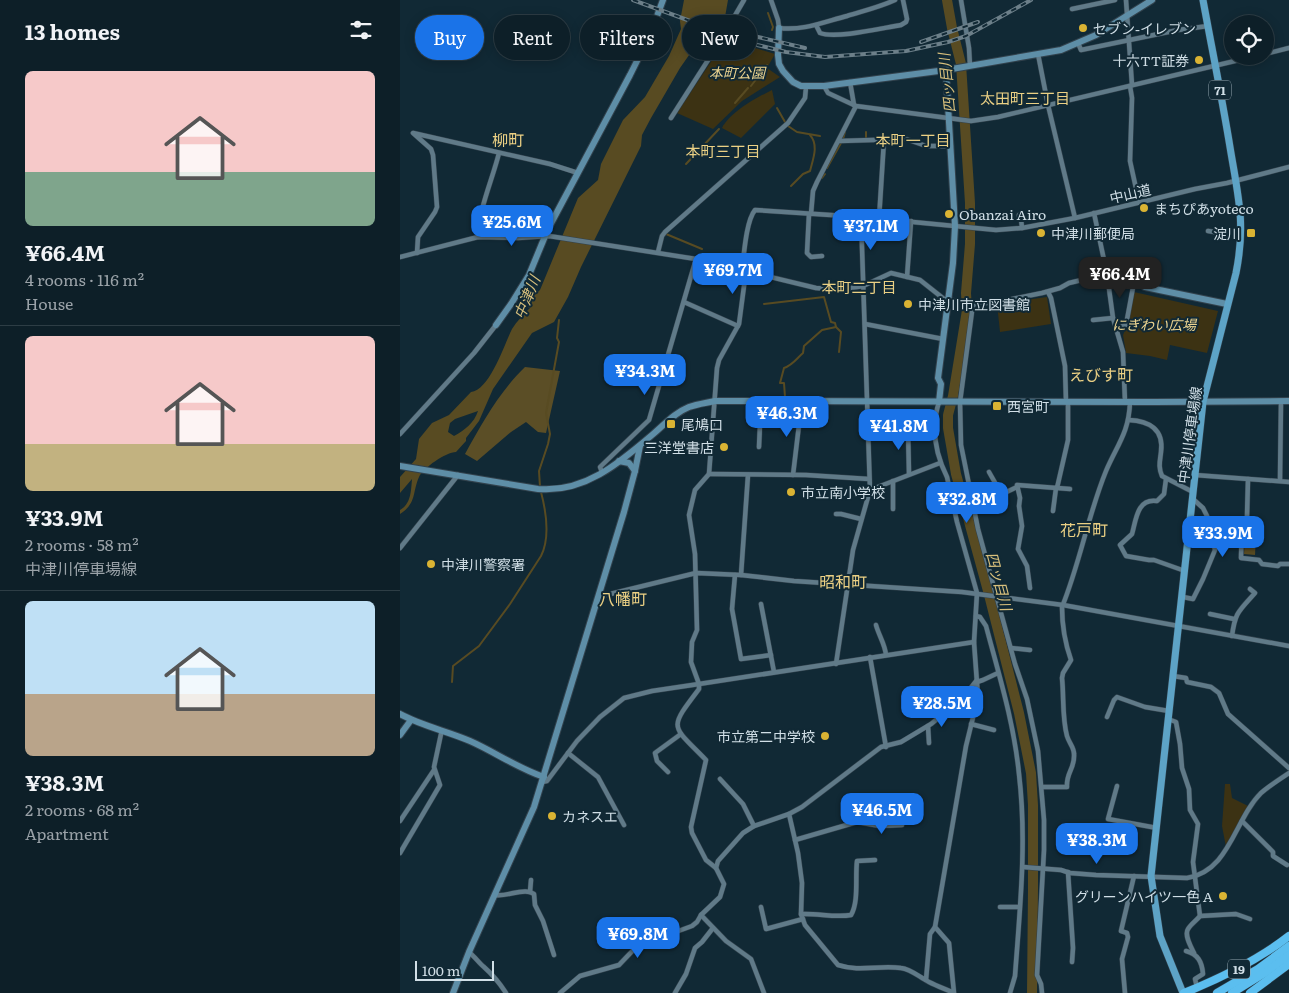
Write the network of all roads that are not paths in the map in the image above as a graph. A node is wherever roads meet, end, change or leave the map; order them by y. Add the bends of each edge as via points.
1 (663, 0) edge
2 (744, 0) edge
3 (771, 0) edge
4 (895, 0) edge
5 (903, 0) edge
6 (961, 0) edge
7 (1115, 0) edge
8 (1126, 0) edge
9 (1152, 0) edge
10 (1203, 0) edge
11 (1072, 9) dead end
12 (1127, 16) junction
13 (816, 25) junction
14 (1208, 26) junction
15 (779, 28) junction
16 (1129, 41) junction
17 (1078, 43) junction
18 (1289, 48) edge
19 (1274, 52) edge
20 (1038, 54) junction
21 (1224, 65) edge
22 (968, 66) junction
23 (1215, 67) junction
24 (949, 69) junction
25 (850, 82) junction
26 (1131, 85) junction
27 (824, 86) junction
28 (806, 87) junction
29 (855, 105) junction
30 (1048, 105) junction
31 (671, 118) dead end
32 (953, 119) junction
33 (884, 140) junction
34 (839, 141) junction
35 (951, 146) junction
36 (499, 153) junction
37 (1289, 167) edge
38 (578, 173) junction
39 (1237, 181) junction
40 (1139, 202) junction
41 (1094, 213) junction
42 (810, 214) junction
43 (1021, 214) dead end
44 (861, 216) junction
45 (1075, 218) junction
46 (879, 219) junction
47 (911, 221) junction
48 (958, 227) junction
49 (1022, 228) junction
50 (1208, 232) dead end
51 (547, 236) junction
52 (1242, 236) junction
53 (478, 237) junction
54 (658, 252) junction
55 (417, 253) junction
56 (822, 256) dead end
57 (400, 257) edge
58 (696, 259) junction
59 (744, 270) junction
60 (1107, 274) junction
61 (907, 277) junction
62 (1134, 282) junction
63 (863, 286) junction
64 (1145, 287) joint
65 (1048, 292) junction
66 (948, 300) junction
67 (684, 302) junction
68 (972, 304) junction
69 (1227, 304) junction
70 (1113, 318) junction
71 (1093, 320) dead end
72 (865, 324) junction
73 (496, 325) joint
74 (738, 326) junction
75 (1117, 328) junction
76 (942, 340) junction
77 (715, 401) junction
78 (1281, 401) junction
79 (1289, 401) edge
80 (761, 402) junction
81 (799, 402) junction
82 (867, 402) junction
83 (941, 402) junction
84 (958, 402) junction
85 (1067, 402) junction
86 (1128, 402) junction
87 (1204, 402) junction
88 (1129, 420) junction
89 (908, 428) dead end
90 (400, 434) edge
91 (640, 446) junction
92 (759, 447) dead end
93 (618, 462) junction
94 (940, 463) junction
95 (400, 466) edge
96 (635, 471) junction
97 (602, 472) junction
98 (989, 472) dead end
99 (709, 474) junction
100 (909, 474) junction
101 (454, 475) junction
102 (748, 475) junction
103 (793, 475) junction
104 (1196, 475) junction
105 (870, 479) junction
106 (1166, 479) junction
107 (1248, 479) junction
108 (1280, 480) junction
109 (893, 481) junction
110 (1289, 482) edge
111 (1017, 488) junction
112 (1056, 488) junction
113 (1070, 489) dead end
114 (870, 490) junction
115 (1002, 495) junction
116 (1193, 496) junction
117 (990, 500) dead end
118 (893, 509) dead end
119 (1053, 512) dead end
120 (836, 514) dead end
121 (861, 519) junction
122 (400, 548) edge
123 (1289, 564) edge
124 (1185, 571) junction
125 (696, 573) junction
126 (735, 575) junction
127 (741, 576) junction
128 (848, 585) junction
129 (1030, 588) dead end
130 (1250, 589) dead end
131 (977, 593) junction
132 (599, 594) junction
133 (996, 596) junction
134 (1183, 597) junction
135 (761, 604) dead end
136 (1063, 604) junction
137 (1210, 614) dead end
138 (976, 616) junction
139 (1234, 619) junction
140 (876, 624) dead end
141 (1179, 626) junction
142 (1232, 636) junction
143 (974, 642) junction
144 (1289, 646) edge
145 (1011, 648) junction
146 (1030, 650) dead end
147 (771, 655) junction
148 (886, 655) junction
149 (870, 658) junction
150 (836, 664) junction
151 (774, 672) junction
152 (998, 673) junction
153 (1173, 676) junction
154 (977, 681) junction
155 (699, 684) junction
156 (1169, 711) junction
157 (400, 714) edge
158 (1107, 717) dead end
159 (411, 720) junction
160 (1168, 720) junction
161 (971, 724) junction
162 (928, 726) junction
163 (994, 730) dead end
164 (441, 734) dead end
165 (681, 734) junction
166 (400, 736) edge
167 (929, 743) dead end
168 (886, 747) junction
169 (568, 754) junction
170 (1289, 768) edge
171 (434, 770) junction
172 (668, 772) dead end
173 (1289, 773) edge
174 (543, 779) junction
175 (720, 779) dead end
176 (1117, 786) dead end
177 (1042, 787) junction
178 (891, 798) dead end
179 (789, 814) junction
180 (400, 821) edge
181 (1242, 822) junction
182 (624, 825) dead end
183 (754, 826) junction
184 (1157, 828) junction
185 (795, 840) junction
186 (400, 853) edge
187 (876, 860) dead end
188 (1287, 865) dead end
189 (1023, 867) junction
190 (716, 868) junction
191 (1044, 868) junction
192 (1068, 872) junction
193 (1134, 876) junction
194 (1151, 876) junction
195 (1194, 876) junction
196 (531, 880) dead end
197 (530, 892) junction
198 (495, 895) junction
199 (761, 907) dead end
200 (1000, 907) dead end
201 (1019, 907) junction
202 (701, 915) junction
203 (1200, 916) junction
204 (802, 917) junction
205 (1250, 919) dead end
206 (936, 927) junction
207 (713, 928) junction
208 (1289, 936) edge
209 (1289, 946) edge
210 (1186, 951) dead end
211 (470, 952) junction
212 (1194, 953) junction
213 (554, 955) dead end
214 (1289, 955) edge
215 (1072, 962) dead end
216 (1289, 964) edge
217 (926, 980) junction
218 (1198, 987) junction
219 (453, 993) edge
220 (506, 993) edge
221 (560, 993) edge
222 (675, 993) edge
223 (764, 993) edge
224 (1010, 993) edge
225 (1042, 993) edge
226 (1125, 993) edge
227 (1183, 993) edge
228 (1217, 993) edge
229 (1232, 993) edge
230 (1250, 993) edge

1 - 38 street via 650,35
2 - 31 street
3 - 15 street
4 - 13 street
5 - 13 street via 907,19 904,24 832,34 820,33
6 - 22 street via 969,48
7 - 11 street
8 - 12 street
9 - 12 street
10 - 14 main road, 中津川停車場線 / 71
12 - 16 street
12 - 17 street
13 - 15 street
14 - 16 street
14 - 23 main road, 中津川停車場線 / 71
15 - 28 street via 779,64 794,82
16 - 17 street via 1081,50
16 - 26 street
17 - 20 street
18 - 19 street
20 - 22 street
20 - 30 street
21 - 23 street
22 - 24 street
23 - 26 street
23 - 39 main road, 中津川停車場線 / 71
24 - 25 street
24 - 32 street
25 - 27 street
25 - 29 street
26 - 30 street
26 - 40 street via 1130,161
27 - 28 street
27 - 29 street via 828,93
28 - 54 street via 805,98 788,124 665,232
29 - 32 street
29 - 34 street
30 - 32 street via 998,118
30 - 45 street
32 - 35 street
33 - 34 street
33 - 35 street via 906,139 926,146
33 - 46 street
34 - 42 street via 813,191
35 - 48 street
36 - 38 street
36 - 53 street via 481,210
36 - 55 street via 413,133 431,149 433,155 437,207 418,237
37 - 39 street, 中山道
38 - 51 street
39 - 40 street, 中山道
39 - 52 main road, 中津川停車場線 / 71
40 - 41 street, 中山道
41 - 45 street, 中山道
41 - 60 street
42 - 44 street
42 - 56 street via 807,253 811,257
42 - 59 street via 755,210
43 - 49 street
44 - 46 street
44 - 63 street
45 - 49 street, 中山道
46 - 47 street
47 - 48 street
47 - 61 street
48 - 49 street, 中山道
48 - 66 street
50 - 52 street
51 - 53 street
51 - 54 street
51 - 73 street via 524,285
52 - 69 main road, 中津川停車場線 / 71
53 - 55 street
54 - 58 street
55 - 57 street
58 - 59 street
58 - 67 street
59 - 63 street via 816,288 841,290
59 - 74 street
60 - 62 street via 1113,273
60 - 65 street
60 - 70 street
61 - 63 street via 891,274
61 - 66 street via 920,280
62 - 64 street
62 - 75 street via 1126,325
63 - 72 street
64 - 69 street
65 - 68 street
65 - 85 street via 1066,366
66 - 68 street
66 - 76 street
67 - 74 street
67 - 97 street via 649,420 600,467
68 - 84 street
69 - 87 main road, 中津川停車場線 / 71
70 - 71 street
70 - 75 street
72 - 76 street
72 - 82 street
73 - 90 street
74 - 77 street via 719,360
75 - 86 street
76 - 83 street via 938,378 942,384
77 - 80 street
77 - 91 street via 688,408 674,416
77 - 99 street
78 - 79 street
78 - 87 street
78 - 108 street
80 - 81 street
80 - 92 street
81 - 82 street
81 - 103 street
82 - 83 street
82 - 105 street
83 - 84 street
83 - 94 street via 935,416 935,445
84 - 85 street
84 - 133 street via 964,461
85 - 86 street
85 - 112 street via 1068,440
86 - 87 street
86 - 88 street
87 - 104 main road, 中津川停車場線 / 71
88 - 106 street via 1142,420 1158,432 1160,470
88 - 136 street via 1106,471
89 - 100 street
91 - 93 street
91 - 96 street
93 - 96 street via 629,463
93 - 97 street
94 - 100 street
94 - 131 street via 947,477
95 - 101 street
96 - 132 street
97 - 101 street via 581,484 557,490
98 - 115 street
99 - 102 street
99 - 125 street via 695,490 689,515
100 - 109 street
101 - 122 street
102 - 103 street
102 - 127 street
103 - 105 street
104 - 107 street
104 - 116 main road, 中津川停車場線 / 71
105 - 114 street
106 - 116 street via 1176,482
106 - 124 street via 1164,494 1157,501 1145,502 1134,521 1132,534 1120,545 1126,556 1154,560
107 - 108 street
107 - 123 street via 1241,558 1259,560 1262,564
108 - 110 street
109 - 114 street
109 - 118 street
111 - 112 street via 1017,485
111 - 115 street
111 - 129 street via 1022,526 1018,549 1027,566
112 - 113 street
112 - 119 street
114 - 121 street
115 - 117 street
116 - 124 main road, 中津川停車場線 / 71
116 - 134 street via 1207,516 1214,550 1193,599
120 - 121 street
121 - 128 street
124 - 134 main road, 中津川停車場線 / 71
125 - 126 street
125 - 132 street
125 - 155 street via 696,630 691,662
126 - 127 street
126 - 147 street via 732,609 741,660
127 - 128 street
128 - 131 street
128 - 150 street
130 - 139 street via 1255,594
131 - 133 street
131 - 138 street
132 - 174 street
133 - 136 street
133 - 145 street
134 - 141 main road, 中津川停車場線 / 71
135 - 147 street
136 - 141 street
136 - 177 street via 1065,642 1071,660 1063,673 1064,707 1074,765 1066,777 1067,787
137 - 139 street
138 - 143 street
138 - 152 street via 986,626
139 - 142 street
140 - 148 street
141 - 142 street
141 - 153 main road, 中津川停車場線 / 71
142 - 144 street
143 - 148 street
143 - 154 street
145 - 146 street
145 - 177 street via 1028,699
147 - 151 street
148 - 149 street
149 - 150 street
149 - 168 street
150 - 151 street
151 - 155 street
152 - 154 street
152 - 189 street via 1009,713 1019,775
153 - 156 main road, 中津川停車場線 / 71
153 - 170 street via 1212,687 1228,714
154 - 161 street via 978,697
154 - 162 street via 962,699
155 - 165 street via 699,689 677,721
155 - 169 street via 624,698 600,717
156 - 158 street via 1118,697
156 - 160 main road, 中津川停車場線 / 71
157 - 159 street
159 - 166 street
159 - 174 street via 471,741
160 - 184 main road, 中津川停車場線 / 71
160 - 195 street via 1176,722 1190,810 1198,824
161 - 163 street
161 - 206 street
162 - 167 street
162 - 168 street
164 - 171 street
165 - 172 street via 655,753 656,760
165 - 190 street via 706,760 691,827 706,860
168 - 179 street via 881,747 813,800
169 - 174 street via 547,781
169 - 182 street via 598,777
171 - 180 street
171 - 186 street via 440,783 439,790
173 - 181 street via 1260,794
174 - 198 street
175 - 183 street via 743,804
176 - 184 street via 1108,820
177 - 191 street
178 - 185 street via 902,799 902,825 857,822
179 - 183 street
179 - 185 street
181 - 188 street via 1273,852 1273,856
181 - 195 street via 1216,862
183 - 190 street via 743,833 718,861
184 - 194 main road, 中津川停車場線 / 71
185 - 204 street via 802,883
187 - 204 street via 858,861 856,905 851,915 815,913
189 - 191 street
189 - 201 street
190 - 202 street via 724,888 720,897
191 - 192 street
191 - 225 street via 1037,974
192 - 193 street
192 - 215 street
193 - 194 street
193 - 226 street via 1121,931 1128,937 1122,959
194 - 195 street
194 - 227 main road, 中津川停車場線 / 71 via 1160,936
195 - 203 street
196 - 197 street
197 - 198 street
197 - 213 street via 534,894
198 - 211 street
199 - 204 street via 766,929
200 - 201 street
201 - 224 street via 1015,976
202 - 207 street
202 - 221 street via 692,926 639,944 619,964 580,976
203 - 205 street via 1236,914
203 - 212 street via 1186,934
204 - 217 street via 838,965 845,968 906,969
206 - 217 street via 930,934
206 - 217 street via 949,943 954,993
207 - 222 street via 695,948
207 - 223 street via 751,959
208 - 218 highway, 19 via 1247,964
209 - 228 highway, 19
210 - 212 street
211 - 219 street
211 - 220 street via 491,972
212 - 218 street via 1202,965 1203,974 1194,979
214 - 229 highway, 19
216 - 230 highway, 19
218 - 227 highway, 19

